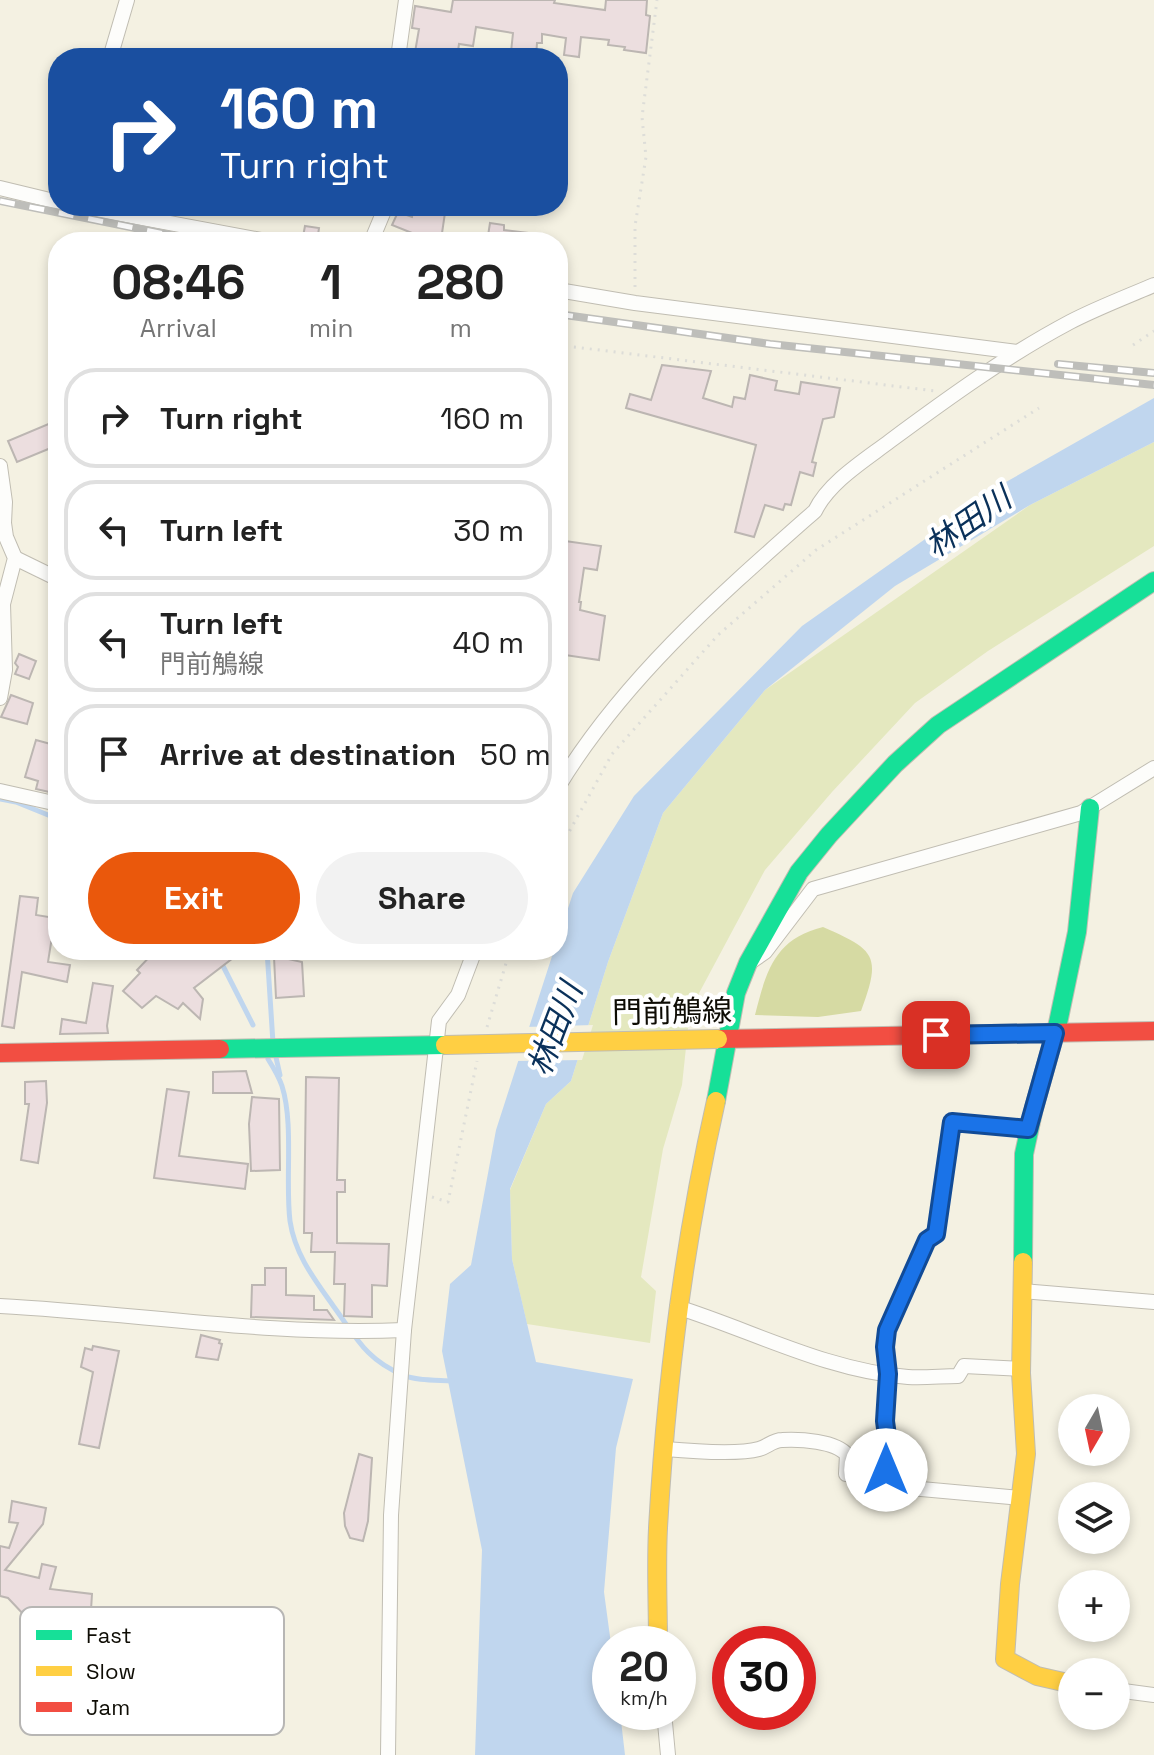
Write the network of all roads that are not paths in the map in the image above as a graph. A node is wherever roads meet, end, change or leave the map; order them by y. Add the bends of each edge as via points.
1 (127, 0) edge
2 (406, 0) edge
3 (113, 48) edge
4 (399, 48) edge
5 (0, 188) edge
6 (48, 200) edge
7 (132, 216) edge
8 (218, 232) edge
9 (1154, 285) edge
10 (568, 292) edge
11 (1017, 352) junction
12 (0, 466) edge
13 (2, 523) edge
14 (15, 558) junction
15 (48, 574) edge
16 (1154, 581) edge
17 (0, 698) edge
18 (1154, 768) edge
19 (568, 771) edge
20 (0, 791) edge
21 (48, 802) edge
22 (1090, 808) junction
23 (471, 960) edge
24 (748, 963) junction
25 (1154, 1031) edge
26 (1055, 1033) junction
27 (723, 1039) junction
28 (441, 1045) junction
29 (0, 1053) edge
30 (1028, 1129) junction
31 (1022, 1291) junction
32 (1154, 1302) edge
33 (0, 1306) edge
34 (677, 1307) junction
35 (404, 1330) junction
36 (1021, 1369) junction
37 (888, 1374) junction
38 (665, 1449) junction
39 (891, 1479) junction
40 (1020, 1498) junction
41 (658, 1626) edge
42 (1058, 1682) edge
43 (1130, 1692) edge
44 (1154, 1695) edge
45 (666, 1730) edge
46 (388, 1755) edge
47 (668, 1755) edge

1 - 3 street
2 - 4 street
5 - 6 street
7 - 8 street
9 - 11 street via 1073,320
10 - 11 street
11 - 19 street via 862,462 821,499 815,511 655,661
12 - 13 street
13 - 14 street
14 - 15 street
14 - 17 street via 3,604 5,670
16 - 24 street via 938,725 895,764 799,872
18 - 22 street
20 - 21 street
22 - 24 street via 813,889 765,952
22 - 26 street via 1082,902
23 - 28 street via 458,995 439,1021
24 - 27 street
25 - 26 street, 門前鵤線
26 - 27 street, 門前鵤線
26 - 30 street
27 - 28 street, 門前鵤線, bridge
27 - 34 street via 723,1073 695,1193
28 - 29 street, 門前鵤線
28 - 35 street
30 - 31 street
30 - 37 street via 952,1122 936,1234 927,1240 887,1330
31 - 32 street
31 - 36 street
33 - 35 street via 340,1333
34 - 37 street via 778,1345
34 - 38 street
35 - 46 street via 391,1515
36 - 37 street via 964,1366 958,1376
36 - 40 street via 1026,1454
37 - 39 street via 886,1470
38 - 39 street via 759,1449 779,1440 821,1444 843,1449 846,1474
38 - 41 street
39 - 40 street via 899,1487
40 - 42 street via 1005,1659 1019,1670
43 - 44 street
45 - 47 street

